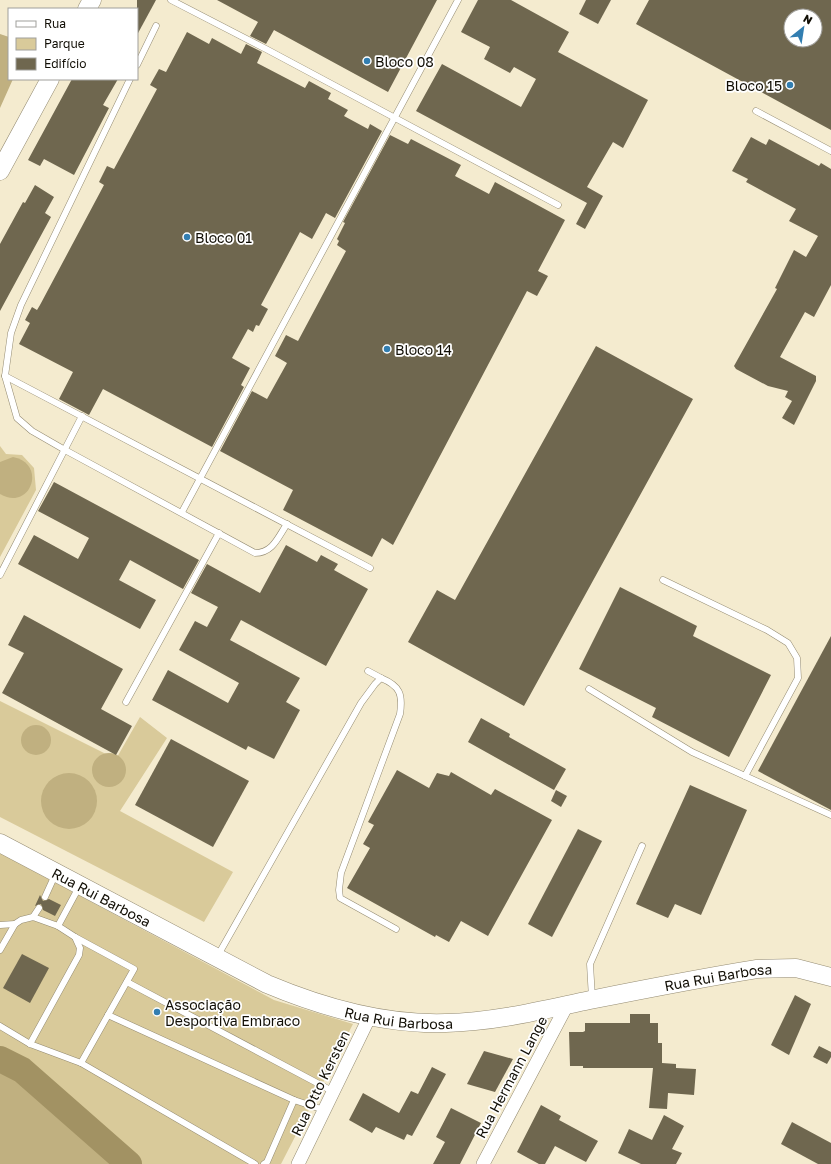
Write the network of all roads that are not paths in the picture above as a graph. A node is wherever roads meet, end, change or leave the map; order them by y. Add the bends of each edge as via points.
1 (171, 0) edge
2 (458, 0) edge
3 (156, 26) dead end
4 (138, 63) edge
5 (49, 80) edge
6 (130, 80) edge
7 (756, 111) dead end
8 (394, 117) junction
9 (831, 151) edge
10 (0, 171) edge
11 (558, 206) dead end
12 (5, 376) junction
13 (82, 416) junction
14 (65, 450) junction
15 (199, 478) junction
16 (182, 512) junction
17 (287, 524) junction
18 (219, 533) junction
19 (370, 568) dead end
20 (0, 575) edge
21 (663, 580) dead end
22 (368, 671) dead end
23 (381, 678) junction
24 (589, 689) dead end
25 (126, 702) dead end
26 (745, 776) junction
27 (831, 815) edge
28 (0, 844) edge
29 (642, 846) dead end
30 (56, 874) junction
31 (80, 886) junction
32 (45, 897) dead end
33 (39, 908) dead end
34 (33, 917) junction
35 (15, 924) junction
36 (0, 925) edge
37 (58, 926) junction
38 (396, 929) dead end
39 (75, 937) junction
40 (0, 950) edge
41 (216, 958) junction
42 (830, 973) edge
43 (127, 982) junction
44 (592, 1000) junction
45 (567, 1005) junction
46 (108, 1015) junction
47 (370, 1016) junction
48 (0, 1026) edge
49 (30, 1044) junction
50 (81, 1063) junction
51 (334, 1092) junction
52 (294, 1100) junction
53 (324, 1110) junction
54 (255, 1164) edge
55 (264, 1164) edge
56 (298, 1164) edge
57 (483, 1164) edge

1 - 8 lane
2 - 8 lane
3 - 4 lane
5 - 10 main road
6 - 12 lane via 20,305 11,333
7 - 9 lane
8 - 11 lane
8 - 15 lane
12 - 13 lane
12 - 14 lane via 17,418 32,431
13 - 14 lane
13 - 15 lane
14 - 16 lane
14 - 20 lane
15 - 16 lane
15 - 17 lane
16 - 18 lane
17 - 18 lane via 272,547 264,553 255,553
17 - 19 lane
18 - 25 lane
21 - 26 lane via 767,630 788,643 797,658 798,678
22 - 23 lane
23 - 38 lane via 392,683 400,693 400,714 341,873 339,890 340,898
23 - 41 lane via 361,703
24 - 26 lane via 692,752
26 - 27 lane
28 - 30 main road, Rua Rui Barbosa
29 - 44 lane via 590,964
30 - 31 main road, Rua Rui Barbosa
30 - 32 lane
31 - 37 lane
31 - 41 main road, Rua Rui Barbosa
33 - 34 lane
34 - 35 lane
34 - 37 lane
35 - 36 lane
35 - 40 lane
37 - 39 lane
39 - 43 lane via 134,969
39 - 49 lane via 80,948 79,955
41 - 47 main road, Rua Rui Barbosa via 291,994 332,1008
42 - 44 main road, Rua Rui Barbosa via 796,968 757,969
43 - 46 lane
43 - 51 lane
44 - 45 main road, Rua Rui Barbosa
45 - 47 main road, Rua Rui Barbosa via 498,1019 446,1024
45 - 57 street, Rua Hermann Lange
46 - 50 lane
46 - 52 lane
47 - 51 street, Rua Otto Kersten
48 - 49 lane
49 - 50 lane
50 - 54 lane
51 - 53 street, Rua Otto Kersten
52 - 53 lane
52 - 55 lane
53 - 56 street, Rua Otto Kersten

